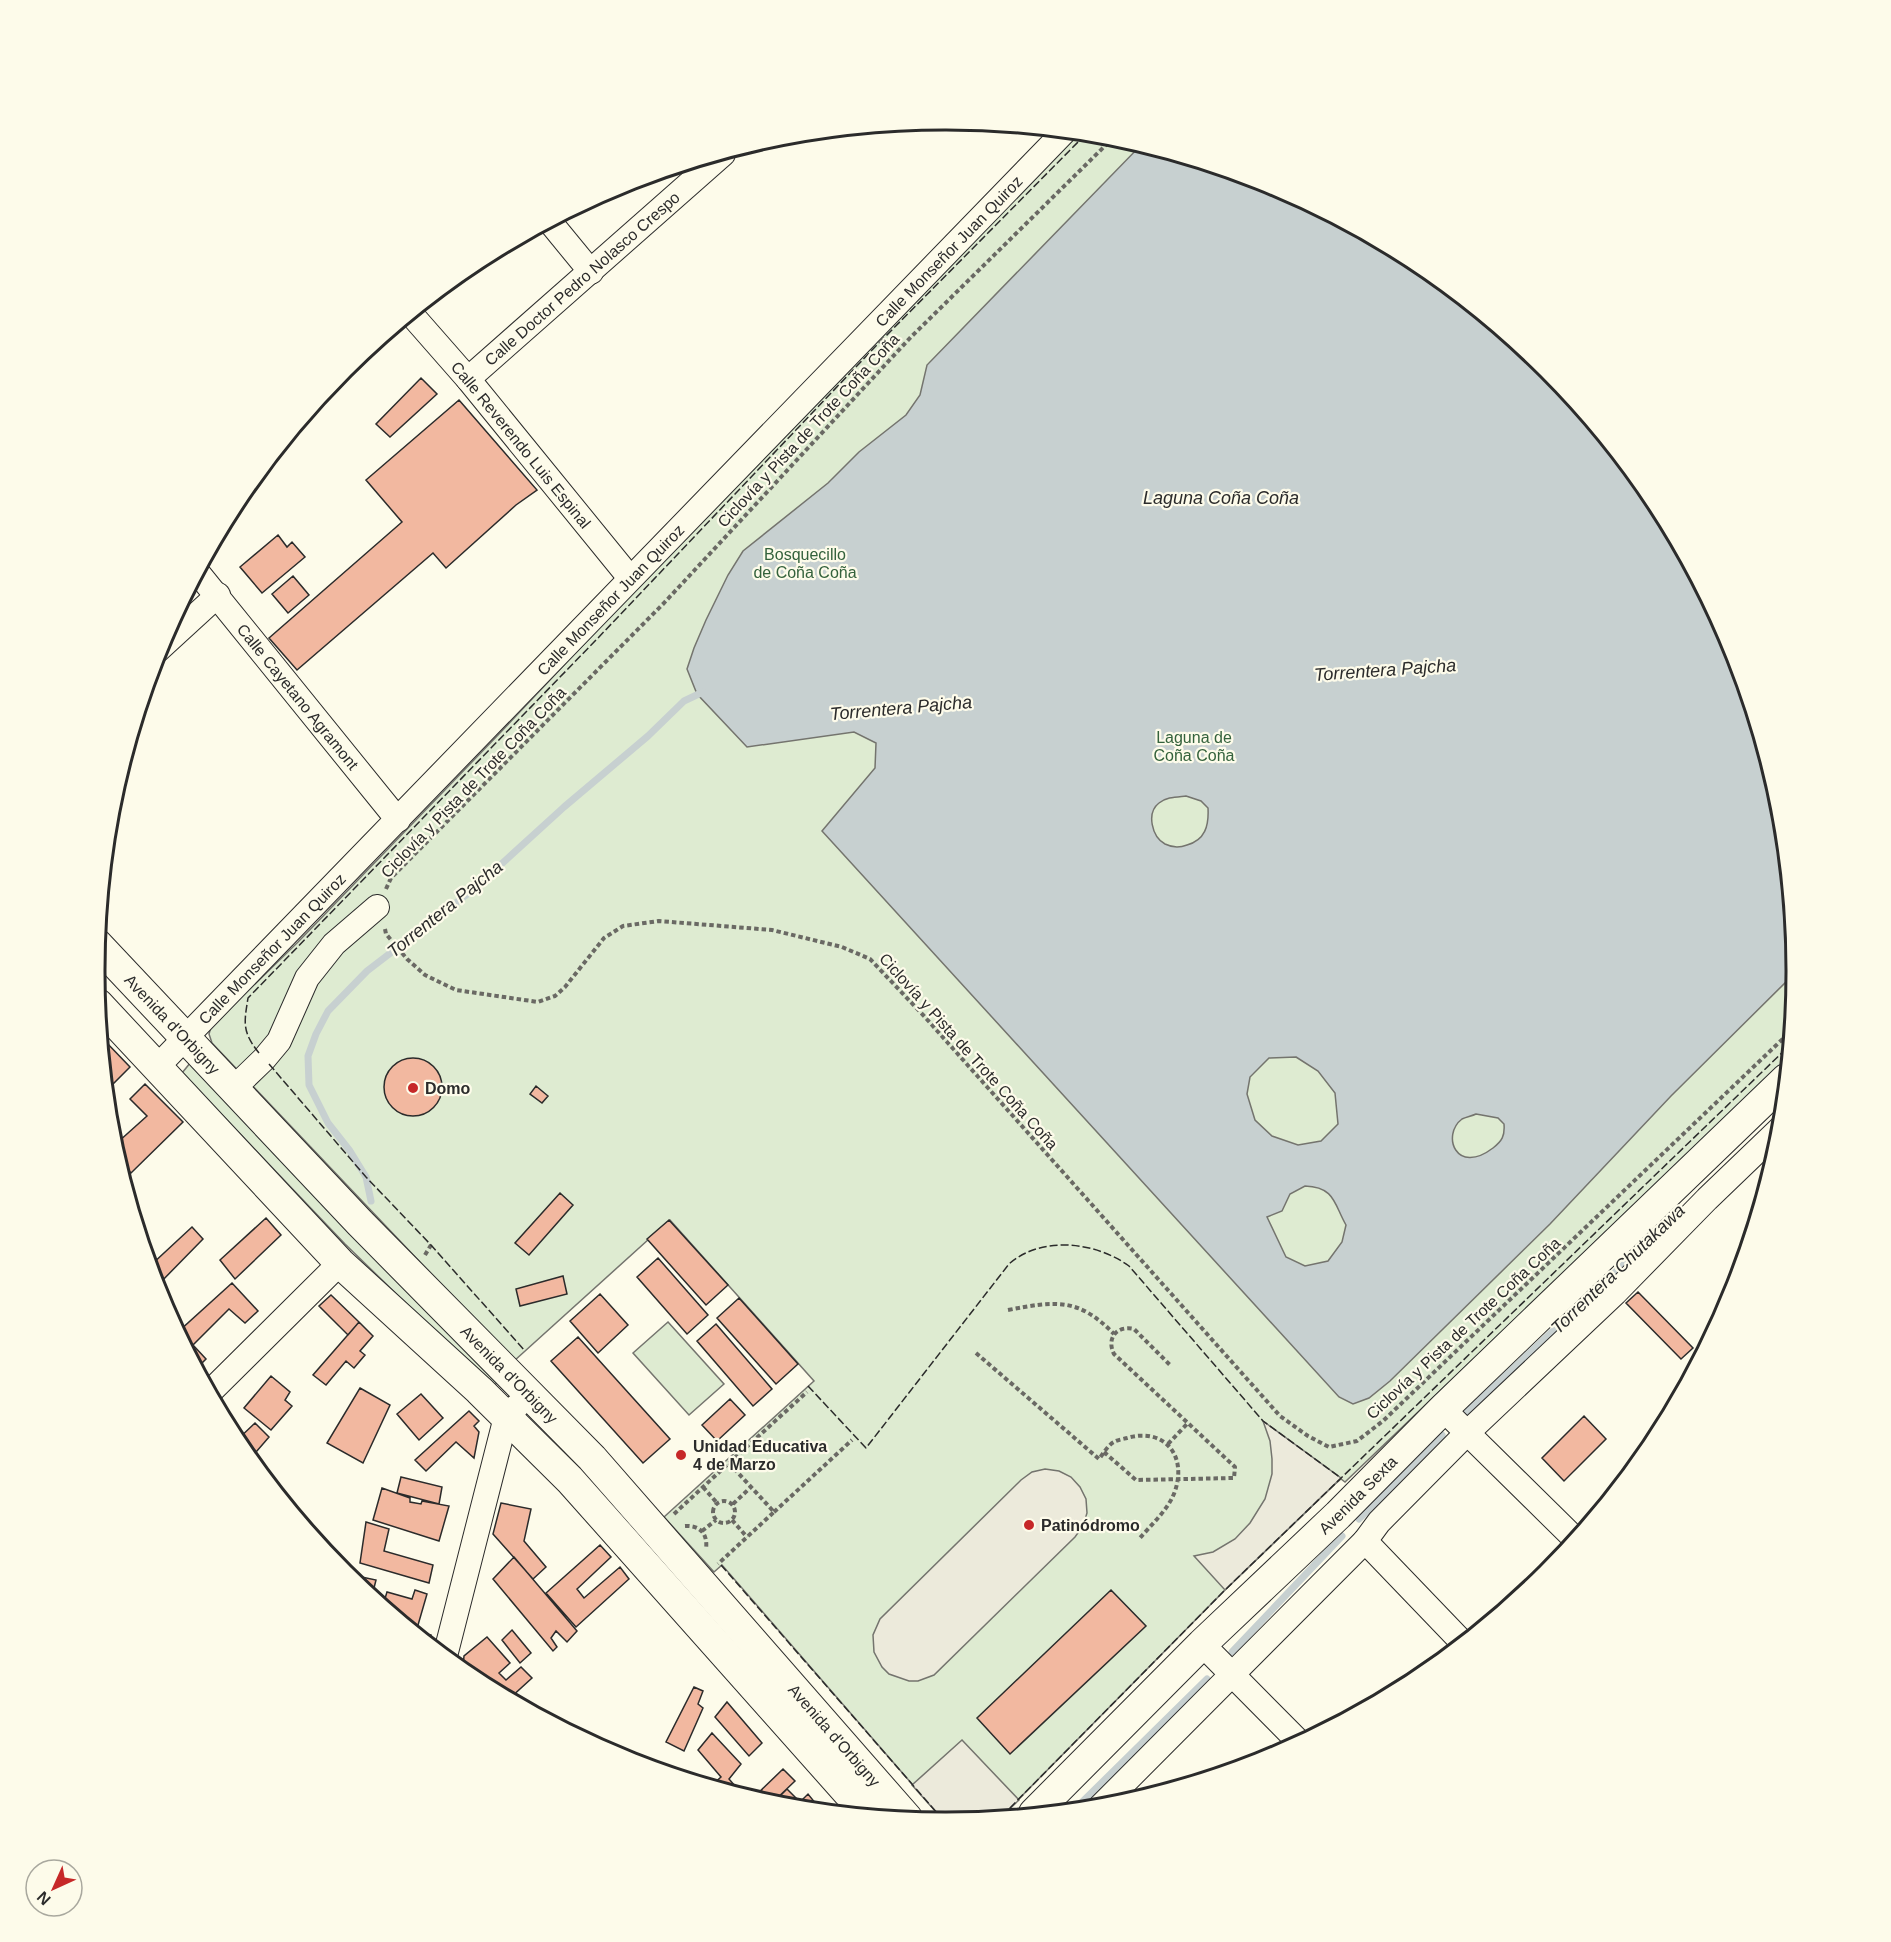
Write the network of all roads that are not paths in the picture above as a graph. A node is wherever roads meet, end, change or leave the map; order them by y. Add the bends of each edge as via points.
1 (1058, 138) edge
2 (712, 164) edge
3 (554, 227) edge
4 (591, 272) junction
5 (415, 319) edge
6 (468, 379) junction
7 (630, 578) junction
8 (203, 579) edge
9 (218, 595) junction
10 (176, 633) edge
11 (398, 820) junction
12 (377, 907) road end
13 (106, 953) edge
14 (107, 1013) edge
15 (186, 1038) junction
16 (157, 1067) junction
17 (234, 1088) junction
18 (1773, 1108) edge
19 (1770, 1136) edge
20 (1698, 1190) junction
21 (340, 1263) junction
22 (216, 1386) edge
23 (528, 1394) junction
24 (506, 1417) junction
25 (1457, 1421) junction
26 (1569, 1533) edge
27 (1365, 1541) junction
28 (1458, 1637) edge
29 (447, 1647) edge
30 (1219, 1661) junction
31 (1293, 1736) edge
32 (1118, 1793) edge
33 (1043, 1805) edge
34 (860, 1807) edge
35 (900, 1810) edge

1 - 7 street, Calle Monseñor Juan Quiroz
2 - 4 street, Calle Doctor Pedro Nolasco Crespo
3 - 4 street
4 - 6 street, Calle Doctor Pedro Nolasco Crespo
5 - 6 street, Calle Reverendo Luis Espinal
6 - 7 street, Calle Reverendo Luis Espinal
7 - 11 street, Calle Monseñor Juan Quiroz
8 - 9 street, Calle Cayetano Agramont
9 - 10 street
9 - 11 street, Calle Cayetano Agramont
11 - 15 street, Calle Monseñor Juan Quiroz
12 - 17 street via 334,944 307,978 279,1041
13 - 15 main road, Avenida d'Orbigny
14 - 16 main road, Avenida d'Orbigny
15 - 16 street, Calle Monseñor Juan Quiroz
15 - 17 main road, Avenida d'Orbigny
16 - 21 main road, Avenida d'Orbigny
17 - 23 main road, Avenida d'Orbigny
18 - 20 main road, Avenida Sexta
19 - 20 street, Avenida Sexta
20 - 25 main road, Avenida Sexta
21 - 22 street
21 - 24 main road, Avenida d'Orbigny
23 - 24 street
23 - 35 main road, Avenida d'Orbigny via 592,1458
24 - 29 street
24 - 34 main road, Avenida d'Orbigny via 570,1480
25 - 26 street
25 - 27 street, Avenida Sexta
25 - 30 main road, Avenida Sexta via 1338,1515
27 - 28 street
27 - 30 street, Avenida Sexta
30 - 31 street
30 - 32 street, Avenida Sexta
30 - 33 main road, Avenida Sexta

